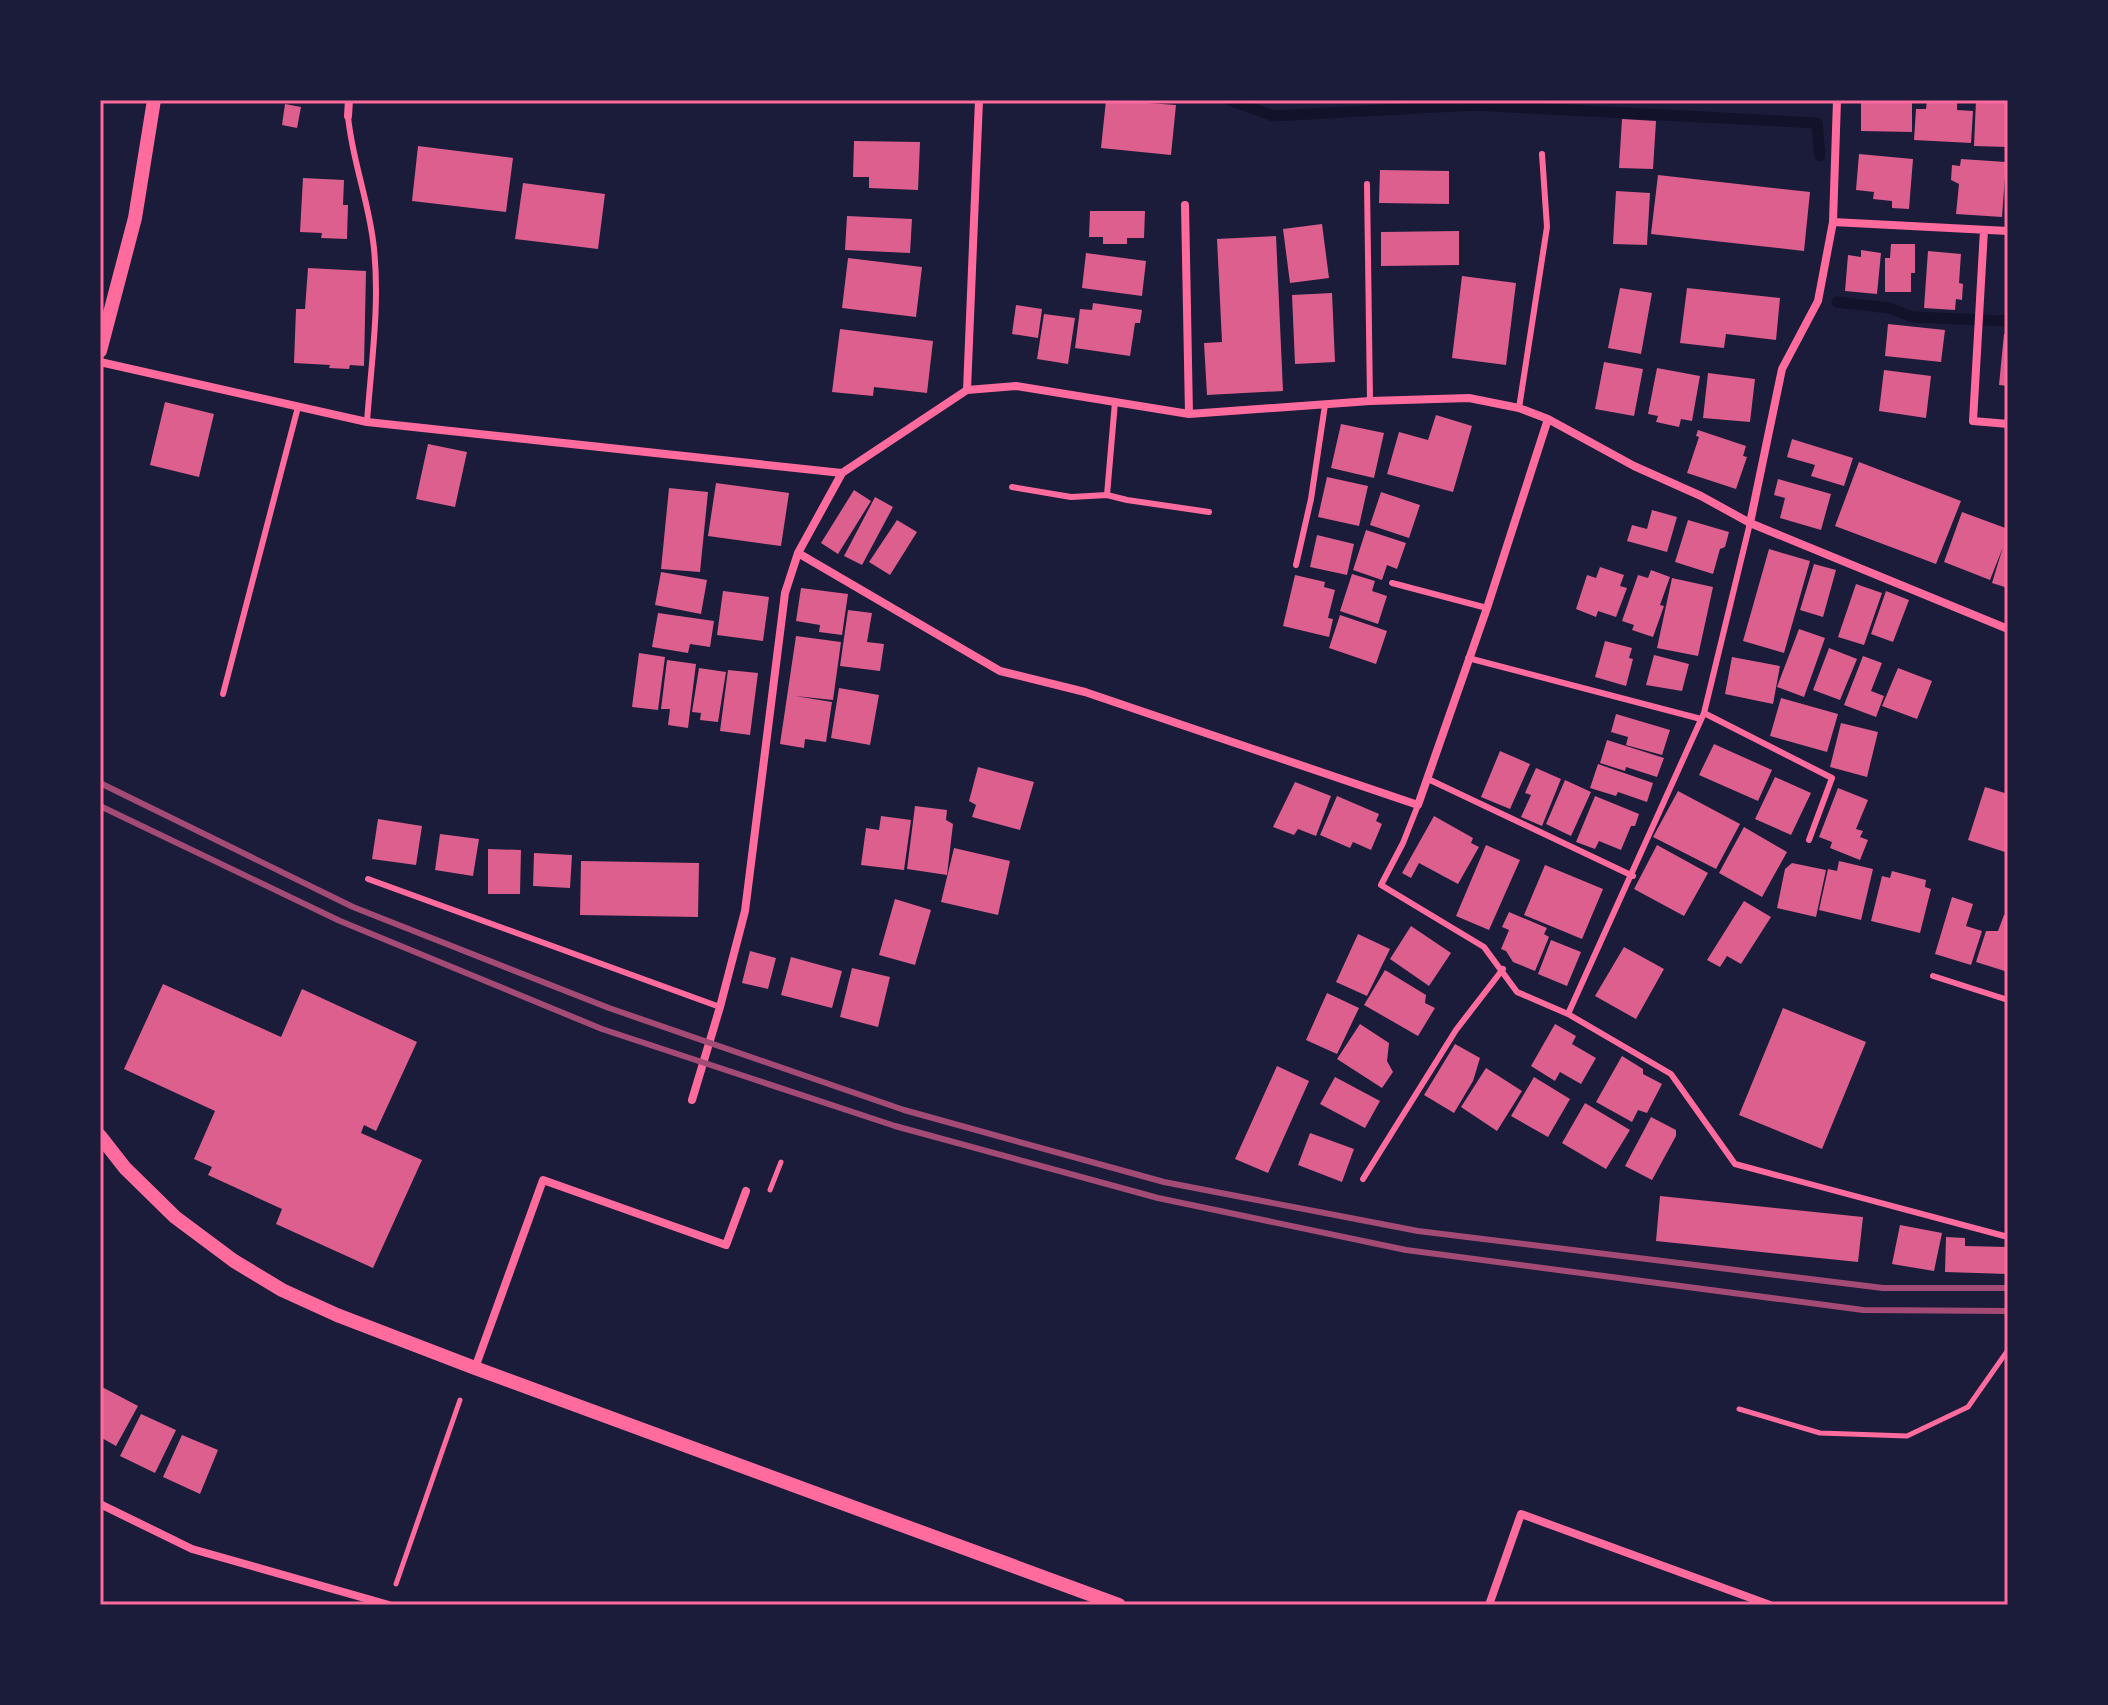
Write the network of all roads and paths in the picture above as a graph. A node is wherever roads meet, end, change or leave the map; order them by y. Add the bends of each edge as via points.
1 (154, 100) edge
2 (349, 100) edge
3 (979, 100) edge
4 (1837, 100) edge
5 (348, 116) joint
6 (1542, 154) dead end
7 (1367, 184) dead end
8 (1185, 205) dead end
9 (1833, 222) junction
10 (1984, 230) junction
11 (2008, 231) edge
12 (100, 351) edge
13 (100, 362) edge
14 (967, 390) junction
15 (1370, 401) junction
16 (1115, 402) junction
17 (1325, 405) junction
18 (298, 407) junction
19 (1519, 408) junction
20 (1189, 414) junction
21 (1548, 419) junction
22 (367, 422) junction
23 (2008, 424) edge
24 (842, 473) junction
25 (1012, 487) dead end
26 (1107, 495) junction
27 (1209, 512) dead end
28 (1750, 523) junction
29 (798, 553) junction
30 (1296, 565) dead end
31 (1392, 583) dead end
32 (1487, 608) junction
33 (2008, 629) edge
34 (1468, 658) junction
35 (223, 694) dead end
36 (1702, 716) junction
37 (1428, 779) junction
38 (1418, 805) junction
39 (1809, 840) dead end
40 (1633, 876) junction
41 (368, 879) dead end
42 (1503, 969) junction
43 (1933, 976) dead end
44 (2008, 1000) edge
45 (720, 1007) junction
46 (1568, 1014) junction
47 (692, 1100) dead end
48 (100, 1136) edge
49 (1363, 1179) dead end
50 (746, 1191) dead end
51 (2008, 1237) edge
52 (2008, 1350) edge
53 (475, 1368) junction
54 (460, 1400) dead end
55 (1739, 1409) dead end
56 (100, 1504) edge
57 (389, 1605) edge
58 (1119, 1605) edge
59 (1489, 1605) edge
60 (1770, 1605) edge

1 - 12 street via 135,218
2 - 5 street
3 - 14 street
4 - 9 street
5 - 22 lane via 374,247
6 - 19 lane via 1547,227
7 - 15 lane
8 - 20 street
9 - 10 street
9 - 28 street via 1818,301 1782,369
10 - 11 street
10 - 23 street via 1973,421
13 - 18 street
14 - 16 street via 1016,386
14 - 24 street
15 - 17 street
15 - 19 street via 1469,398
16 - 20 street
16 - 26 lane
17 - 20 street
17 - 30 lane
18 - 22 street
18 - 35 lane
19 - 21 street
21 - 28 street
21 - 32 street
22 - 24 street
24 - 29 street
25 - 26 lane via 1071,497
26 - 27 lane
28 - 33 street
28 - 36 lane
29 - 38 street via 1000,671 1085,692
29 - 45 street via 785,593 745,911
31 - 32 lane
32 - 34 street
34 - 36 lane
34 - 37 street
36 - 39 lane via 1832,778
36 - 40 lane
37 - 38 street
37 - 40 lane
38 - 42 lane via 1381,885 1484,947
40 - 46 lane
41 - 45 lane
42 - 46 lane via 1517,992
42 - 49 lane via 1456,1030
43 - 44 lane
45 - 47 street
46 - 51 lane via 1671,1074 1735,1164
48 - 53 street via 175,1217 234,1261 337,1315
50 - 53 street via 726,1245 543,1180
52 - 55 path via 1968,1407 1907,1436 1820,1433
53 - 58 street
54 - 57 path
56 - 57 street via 192,1549
59 - 60 street via 1521,1514

